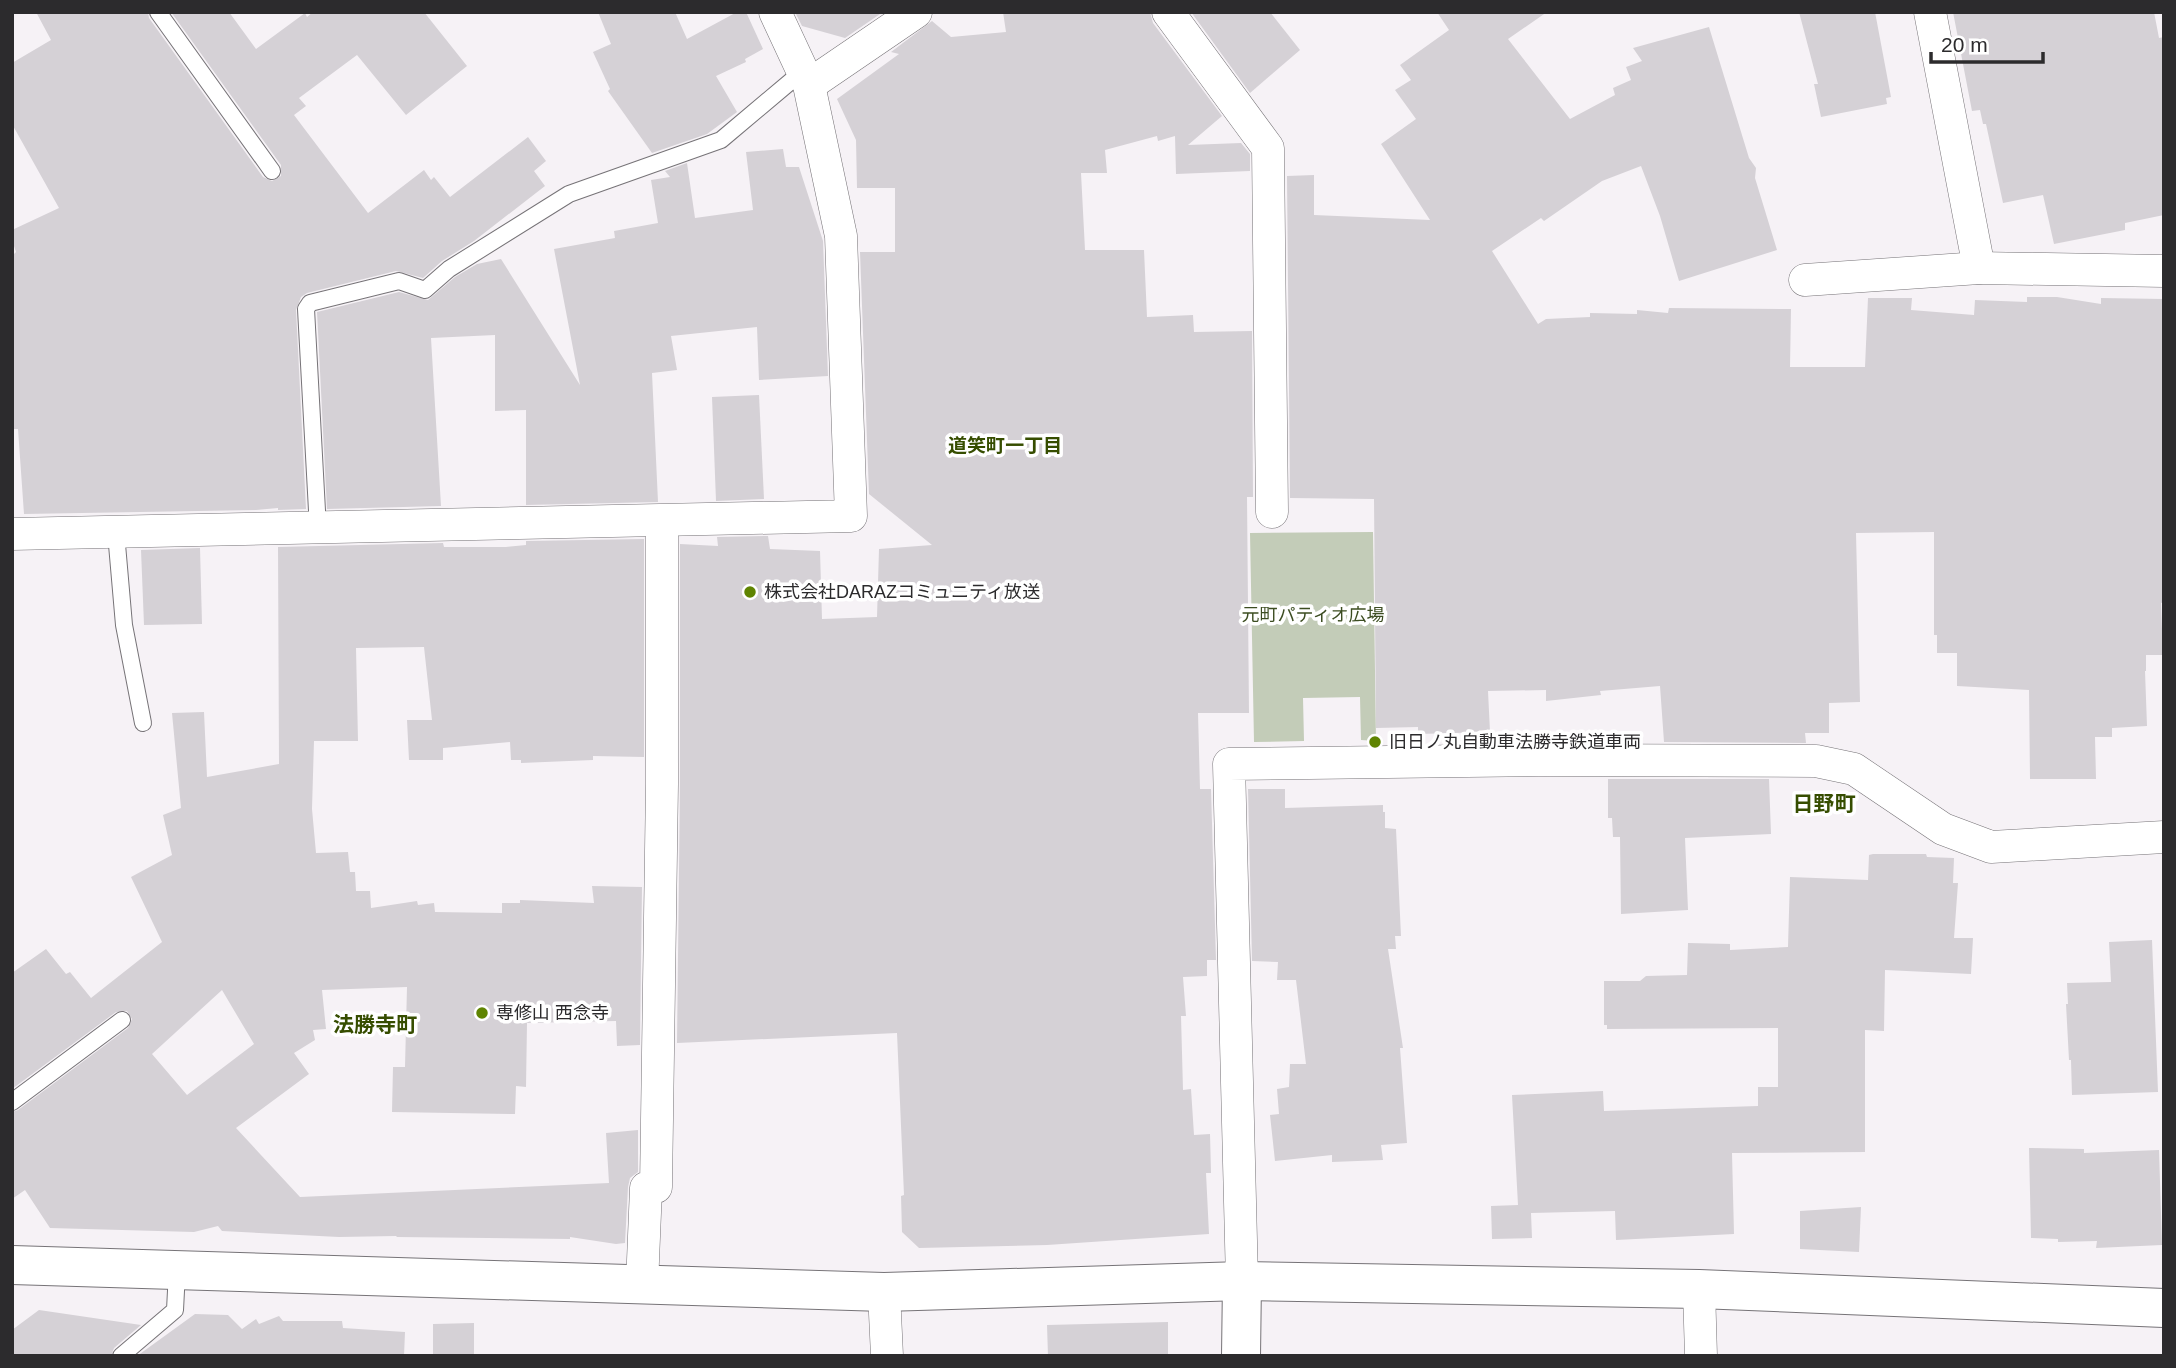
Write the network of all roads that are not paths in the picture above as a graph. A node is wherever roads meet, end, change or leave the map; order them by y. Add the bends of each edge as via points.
1 (158, 12) edge
2 (775, 12) edge
3 (916, 12) edge
4 (1168, 12) edge
5 (1930, 12) edge
6 (806, 78) junction
7 (272, 171) dead end
8 (1979, 268) junction
9 (2164, 271) edge
10 (1805, 280) dead end
11 (1272, 512) dead end
12 (662, 521) junction
13 (318, 529) junction
14 (116, 533) junction
15 (12, 534) edge
16 (143, 723) dead end
17 (2164, 836) edge
18 (122, 1020) dead end
19 (12, 1102) edge
20 (12, 1265) edge
21 (177, 1271) junction
22 (1242, 1281) junction
23 (642, 1285) junction
24 (1699, 1289) junction
25 (884, 1292) junction
26 (2164, 1308) edge
27 (121, 1356) edge
28 (887, 1356) edge
29 (1241, 1356) edge
30 (1701, 1356) edge

1 - 7 lane
2 - 6 street
3 - 6 street
4 - 11 street via 1268,148
5 - 8 street
6 - 12 street via 841,236 851,516
6 - 13 lane via 721,140 569,194 449,269 425,290 399,281 310,303 306,309
8 - 9 street
8 - 10 street
12 - 13 street
12 - 23 street via 656,1187 646,1188
13 - 14 street
14 - 15 street
14 - 16 lane via 124,625
17 - 22 street via 1991,847 1942,829 1854,769 1816,761 1229,764
18 - 19 lane
20 - 21 street
21 - 23 street
21 - 27 lane via 175,1310
22 - 24 street
22 - 25 street
22 - 29 street
23 - 25 street
24 - 26 street
24 - 30 street
25 - 28 street

